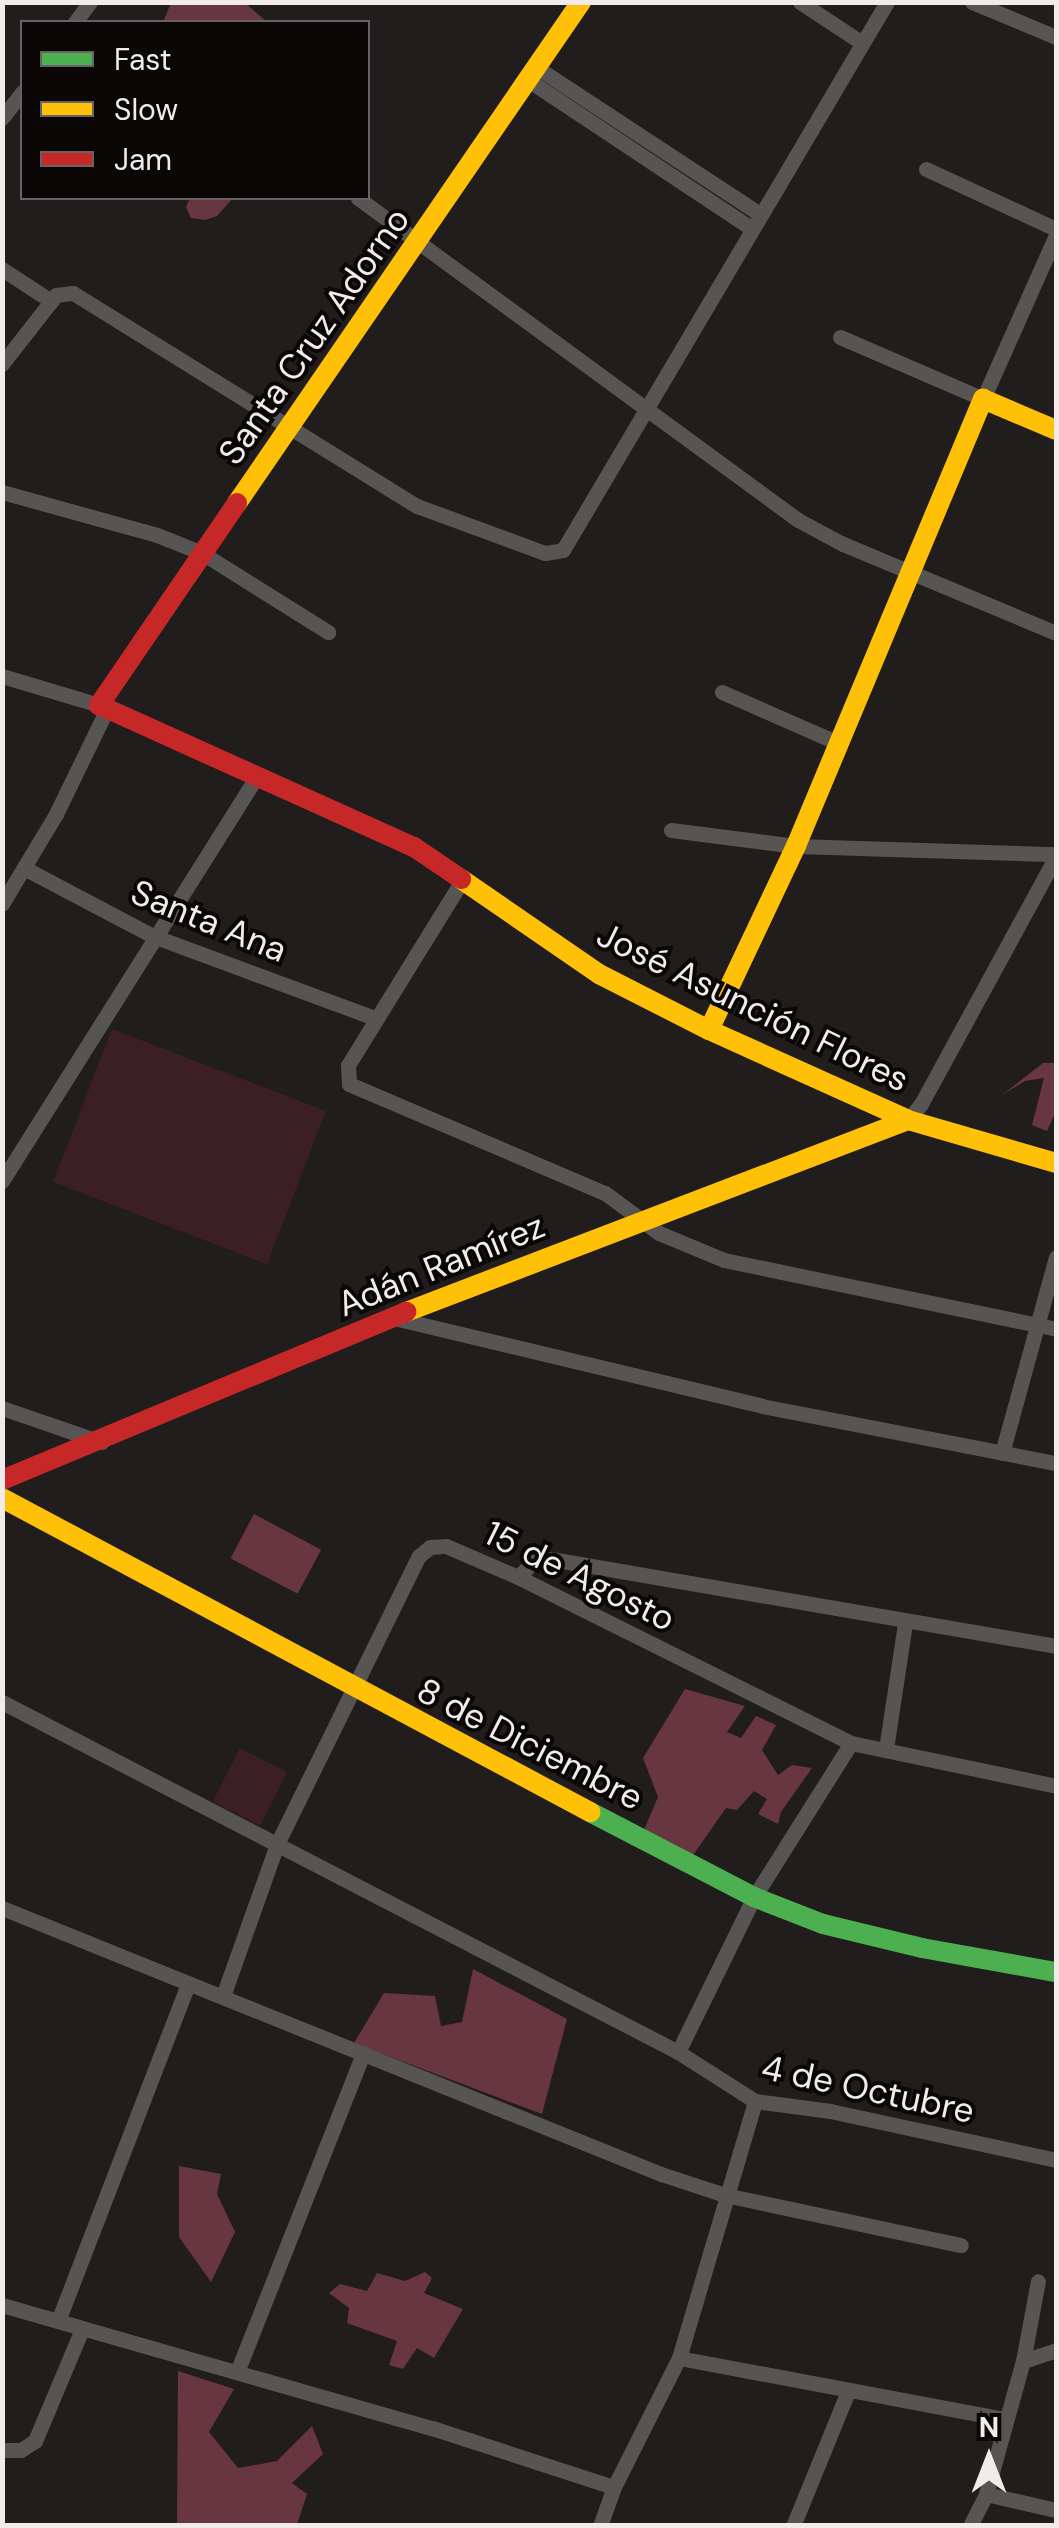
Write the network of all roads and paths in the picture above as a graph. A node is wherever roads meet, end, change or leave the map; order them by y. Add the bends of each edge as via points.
1 (581, 2) edge
2 (800, 2) edge
3 (887, 2) edge
4 (972, 2) edge
5 (1056, 38) edge
6 (862, 43) junction
7 (532, 74) junction
8 (20, 95) edge
9 (2, 118) edge
10 (926, 169) dead end
11 (361, 200) edge
12 (755, 221) junction
13 (1056, 232) edge
14 (418, 243) junction
15 (2, 269) edge
16 (50, 301) junction
17 (840, 337) dead end
18 (2, 364) edge
19 (984, 399) junction
20 (642, 410) junction
21 (294, 428) junction
22 (1056, 430) edge
23 (2, 492) edge
24 (202, 553) junction
25 (909, 569) junction
26 (328, 632) dead end
27 (1056, 632) edge
28 (2, 676) edge
29 (722, 692) dead end
30 (103, 707) junction
31 (836, 742) junction
32 (257, 776) junction
33 (672, 830) dead end
34 (796, 846) junction
35 (1056, 855) edge
36 (24, 868) junction
37 (463, 879) junction
38 (2, 904) edge
39 (153, 936) junction
40 (375, 1018) junction
41 (710, 1030) junction
42 (908, 1120) junction
43 (1056, 1163) edge
44 (2, 1181) edge
45 (638, 1220) junction
46 (1056, 1257) edge
47 (394, 1318) junction
48 (1038, 1326) junction
49 (1056, 1329) edge
50 (2, 1408) edge
51 (101, 1442) junction
52 (1002, 1453) junction
53 (1056, 1462) edge
54 (2, 1480) edge
55 (2, 1498) edge
56 (518, 1577) junction
57 (906, 1624) junction
58 (1056, 1646) edge
59 (352, 1688) junction
60 (2, 1702) edge
61 (851, 1742) junction
62 (886, 1749) junction
63 (1056, 1786) edge
64 (277, 1844) junction
65 (754, 1897) junction
66 (2, 1908) edge
67 (1056, 1972) edge
68 (188, 1984) junction
69 (223, 1996) junction
70 (678, 2052) junction
71 (363, 2053) junction
72 (755, 2102) junction
73 (1056, 2160) edge
74 (725, 2196) junction
75 (961, 2245) dead end
76 (1038, 2281) dead end
77 (2, 2305) edge
78 (58, 2321) junction
79 (82, 2329) junction
80 (1056, 2350) edge
81 (680, 2358) junction
82 (1023, 2362) junction
83 (238, 2372) junction
84 (848, 2391) junction
85 (1006, 2420) junction
86 (2, 2450) edge
87 (614, 2486) junction
88 (986, 2494) junction
89 (1056, 2510) edge
90 (600, 2526) edge
91 (793, 2526) edge
92 (970, 2526) edge

1 - 7 street, Santa Cruz Adorno
2 - 6 street
3 - 6 street
4 - 5 street
6 - 12 street
7 - 12 street
7 - 14 street, Santa Cruz Adorno
8 - 9 street
10 - 13 street
11 - 14 street
12 - 20 street
13 - 19 street
14 - 20 street
14 - 21 street, Santa Cruz Adorno
15 - 16 street
16 - 18 street
16 - 21 street via 73,293 88,299
17 - 19 street
19 - 22 street
19 - 25 street
20 - 21 street via 563,550 554,553 417,506
20 - 25 street via 798,520
21 - 24 street, Santa Cruz Adorno
23 - 24 street via 157,534
24 - 26 street
24 - 30 street, Santa Cruz Adorno
25 - 27 street
25 - 31 street
28 - 30 street, José Asunción Flores
29 - 31 street
30 - 32 street, José Asunción Flores
30 - 36 street
31 - 34 street
32 - 37 street, José Asunción Flores via 414,847
32 - 39 street
33 - 34 street
34 - 35 street
34 - 41 street
35 - 42 street
36 - 38 street
36 - 39 street, Santa Ana
37 - 40 street
37 - 41 street, José Asunción Flores via 599,974
39 - 40 street, Santa Ana
39 - 44 street
40 - 45 street via 348,1064 350,1084 606,1193
41 - 42 street, José Asunción Flores
42 - 43 street, José Asunción Flores
42 - 45 street, Adán Ramírez
45 - 47 street, Adán Ramírez
45 - 48 street via 724,1260
46 - 48 street
47 - 51 street, Adán Ramírez
47 - 52 street via 762,1406
48 - 49 street
48 - 52 street
50 - 51 street
51 - 54 street, Adán Ramírez
52 - 53 street
55 - 59 street, 8 de Diciembre
56 - 57 street via 532,1562 551,1559
56 - 59 street, 15 de Agosto via 446,1546 430,1547 419,1556
56 - 61 street, 15 de Agosto
57 - 58 street
57 - 62 street
59 - 64 street, 15 de Agosto
59 - 65 street, 8 de Diciembre
60 - 64 street, 4 de Octubre
61 - 62 street, 15 de Agosto
61 - 65 street
62 - 63 street, 15 de Agosto
64 - 69 street, 15 de Agosto
64 - 70 street, 4 de Octubre
65 - 67 street, 8 de Diciembre via 840,1928
65 - 70 street
66 - 68 street
68 - 69 street
68 - 78 street
69 - 71 street
70 - 72 street, 4 de Octubre
71 - 74 street
71 - 83 street
72 - 73 street, 4 de Octubre via 830,2111
72 - 74 street
74 - 75 street
74 - 81 street
76 - 82 street
77 - 78 street
78 - 79 street
79 - 83 street
79 - 86 street via 35,2441
80 - 82 street
81 - 84 street
81 - 87 street
82 - 85 street
83 - 87 street
84 - 85 street
84 - 91 street
85 - 88 street
87 - 90 street
88 - 89 street
88 - 92 street

